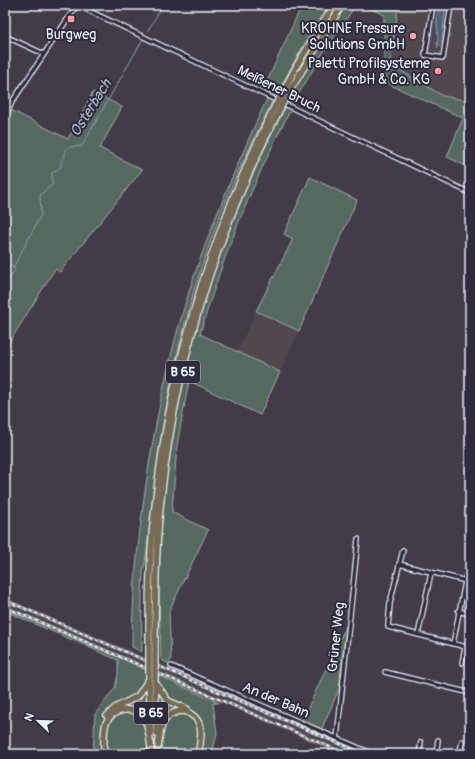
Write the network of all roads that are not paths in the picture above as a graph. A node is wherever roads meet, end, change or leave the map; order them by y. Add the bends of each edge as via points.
1 (77, 5) edge
2 (334, 5) edge
3 (342, 5) edge
4 (433, 5) edge
5 (451, 5) edge
6 (5, 36) edge
7 (44, 54) junction
8 (284, 95) junction
9 (5, 118) edge
10 (470, 193) edge
11 (358, 539) dead end
12 (403, 550) dead end
13 (399, 564) junction
14 (468, 566) dead end
15 (431, 573) junction
16 (464, 580) junction
17 (470, 582) edge
18 (458, 611) junction
19 (470, 614) edge
20 (418, 635) junction
21 (453, 644) junction
22 (468, 648) edge
23 (152, 650) junction
24 (462, 663) dead end
25 (171, 666) dead end
26 (385, 672) dead end
27 (149, 679) junction
28 (155, 682) junction
29 (470, 693) edge
30 (337, 738) junction
31 (438, 740) dead end
32 (462, 741) dead end
33 (421, 742) dead end
34 (151, 746) junction
35 (158, 746) junction
36 (103, 754) edge
37 (151, 754) edge
38 (158, 754) edge
39 (199, 754) edge
40 (373, 754) edge
41 (419, 754) edge
42 (436, 754) edge
43 (460, 754) edge

1 - 7 street
1 - 10 street, Meißener Bruch
2 - 8 highway, B 65
3 - 8 highway, B 65
4 - 5 street via 425,55 443,58
6 - 7 street
7 - 9 street via 12,102
8 - 23 highway, B 65, bridge via 244,170 212,250 176,375 163,441 154,516 150,572
11 - 30 street, Grüner Weg
12 - 13 street
13 - 15 street
13 - 20 street via 390,603 388,627
14 - 16 street
15 - 16 street
15 - 20 street
16 - 17 street
16 - 18 street
18 - 19 street
18 - 21 street
20 - 21 street
21 - 22 street
22 - 24 street
23 - 27 highway, B 65, bridge
23 - 28 highway, B 65, bridge
25 - 30 street, An der Bahn
26 - 29 street
27 - 34 highway, B 65
27 - 36 highway via 138,696 115,708 107,716 104,725
28 - 35 highway, B 65
28 - 39 highway via 168,701 190,711 202,723 203,739
30 - 40 street, An der Bahn
31 - 42 street
32 - 43 street
33 - 41 street
34 - 36 highway via 146,722 142,716 133,711 122,710 112,715 106,724
34 - 37 highway, B 65
35 - 38 highway, B 65
35 - 39 highway via 159,732 164,719 172,713 184,711 195,717 200,724

